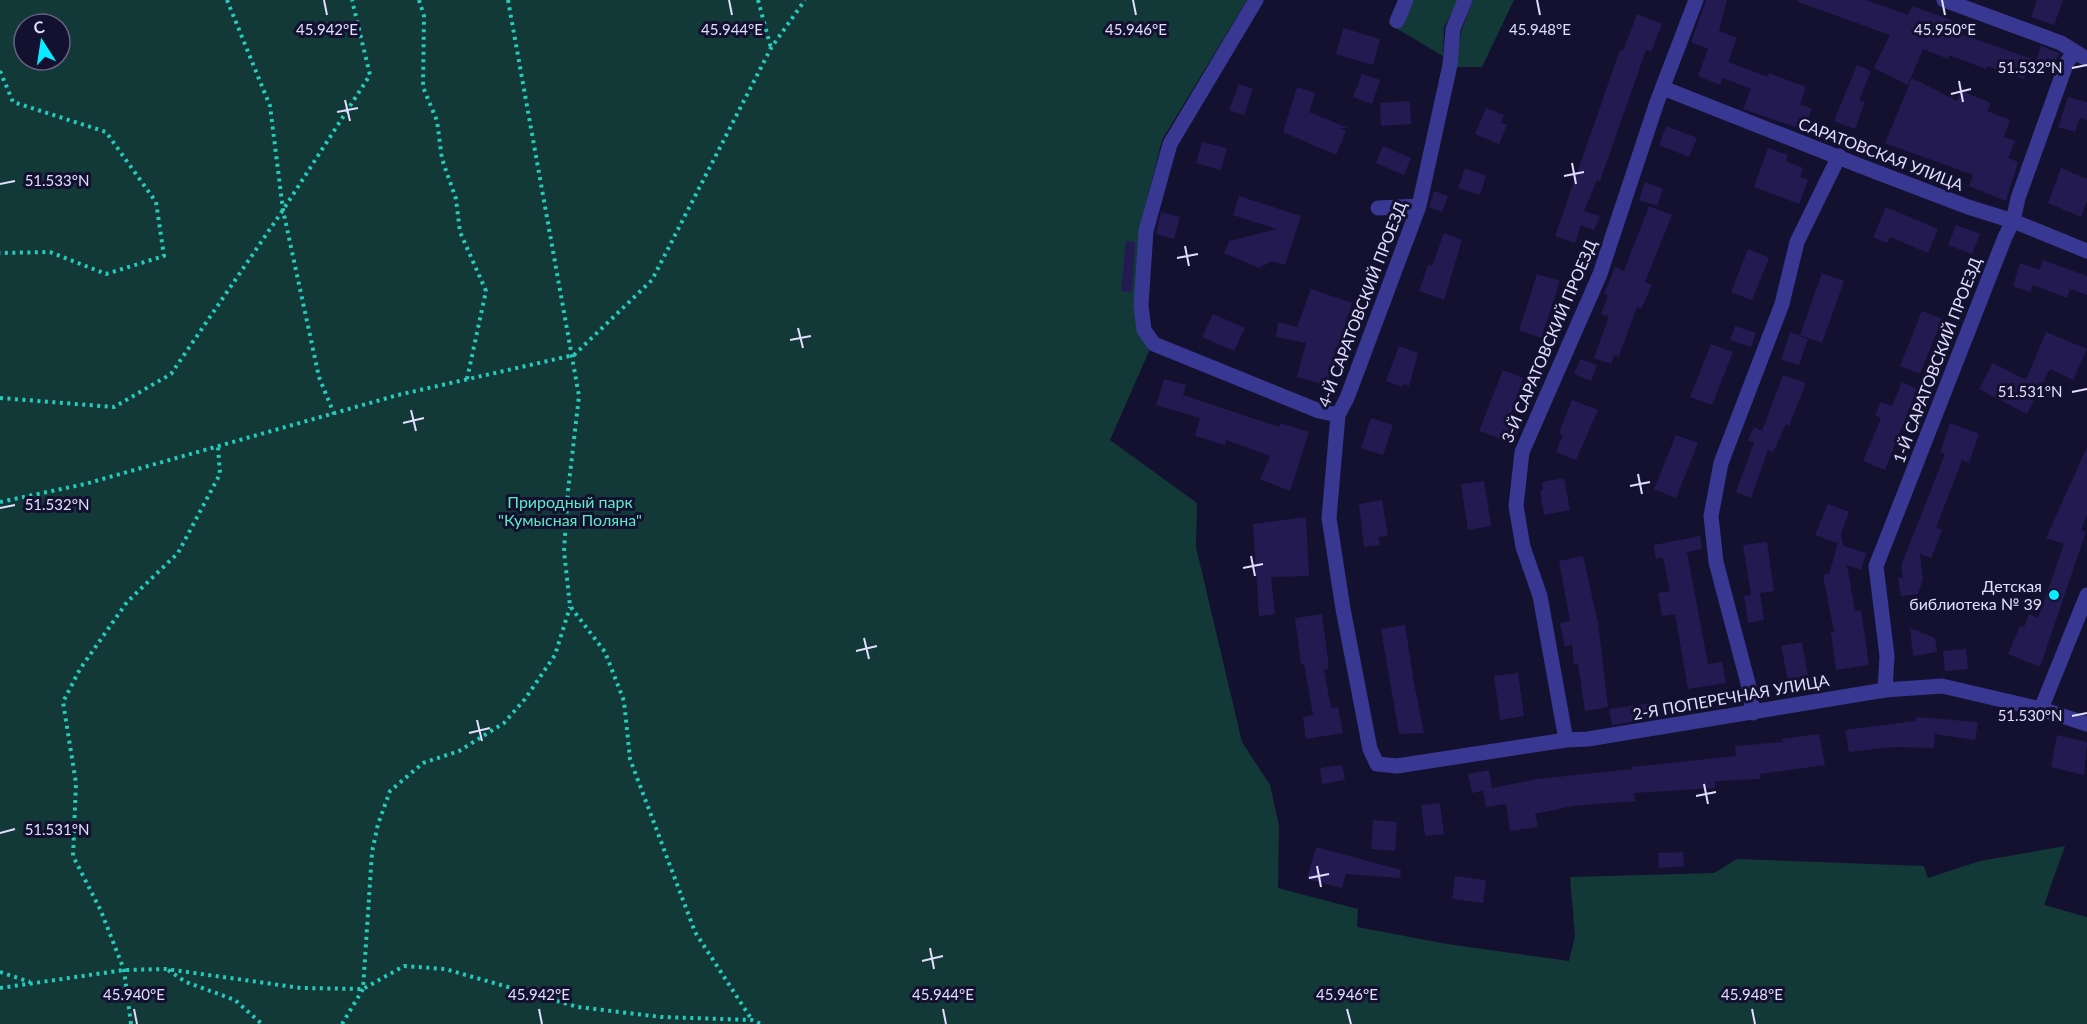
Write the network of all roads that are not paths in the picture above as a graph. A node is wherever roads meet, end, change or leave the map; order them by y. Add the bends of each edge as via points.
1 (1256, 0) edge
2 (1406, 0) edge
3 (1465, 0) edge
4 (1696, 0) edge
5 (1944, 0) edge
6 (1397, 21) dead end
7 (2081, 55) edge
8 (1663, 88) junction
9 (1839, 156) junction
10 (1419, 206) junction
11 (1378, 208) dead end
12 (2013, 221) junction
13 (2087, 251) edge
14 (1338, 415) junction
15 (2087, 595) edge
16 (1885, 690) junction
17 (2041, 709) junction
18 (1753, 712) junction
19 (2087, 724) edge
20 (1566, 740) junction
21 (1377, 764) joint

1 - 14 street via 1170,144 1146,231 1141,305 1144,330 1154,344 1319,411
2 - 6 street
3 - 10 street, 4-Й САРАТОВСКИЙ ПРОЕЗД via 1453,29 1450,65
4 - 8 street, 3-Й САРАТОВСКИЙ ПРОЕЗД
5 - 7 street via 2061,43
7 - 12 street, 1-Й САРАТОВСКИЙ ПРОЕЗД via 2064,73
8 - 9 street, САРАТОВСКАЯ УЛИЦА
8 - 20 street, 3-Й САРАТОВСКИЙ ПРОЕЗД via 1600,273 1522,452 1516,506 1522,547 1540,596
9 - 12 street, САРАТОВСКАЯ УЛИЦА
9 - 18 street via 1797,242 1782,304 1720,463 1711,516 1716,562
10 - 11 street
10 - 14 street, 4-Й САРАТОВСКИЙ ПРОЕЗД
12 - 13 street, САРАТОВСКАЯ УЛИЦА
12 - 16 street, 1-Й САРАТОВСКИЙ ПРОЕЗД via 1876,566 1887,656
14 - 21 street, 4-Й САРАТОВСКИЙ ПРОЕЗД via 1329,518 1370,749
15 - 17 street
16 - 17 street, 2-Я ПОПЕРЕЧНАЯ УЛИЦА via 1942,686
16 - 18 street, 2-Я ПОПЕРЕЧНАЯ УЛИЦА
17 - 19 street, 2-Я ПОПЕРЕЧНАЯ УЛИЦА
18 - 20 street, 2-Я ПОПЕРЕЧНАЯ УЛИЦА
20 - 21 street, 2-Я ПОПЕРЕЧНАЯ УЛИЦА via 1396,766

